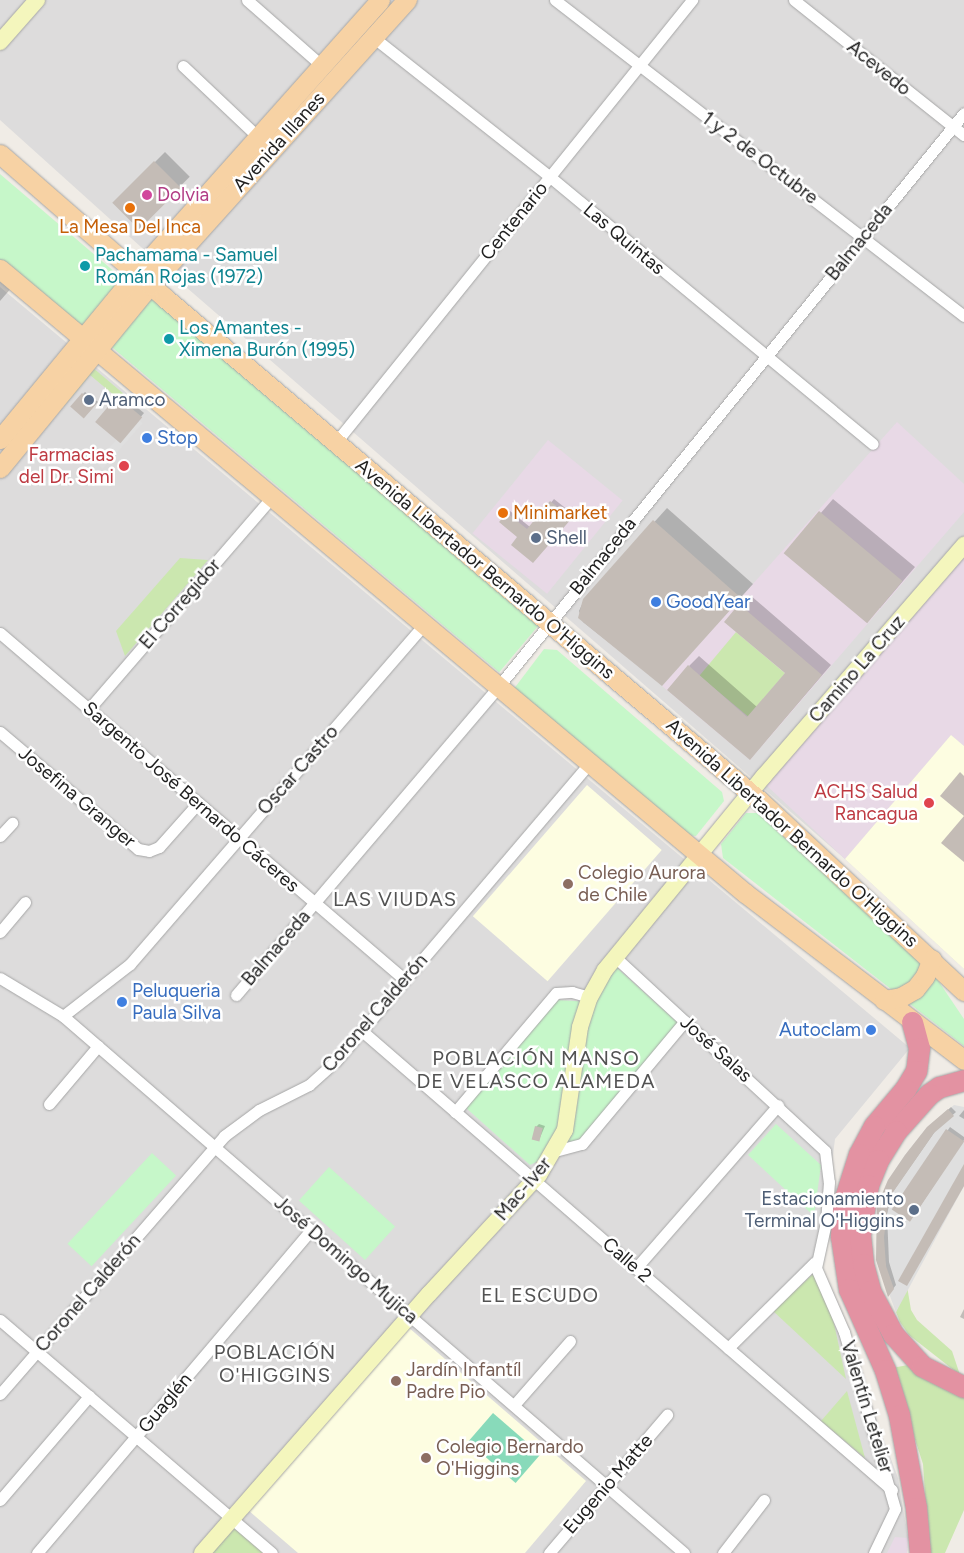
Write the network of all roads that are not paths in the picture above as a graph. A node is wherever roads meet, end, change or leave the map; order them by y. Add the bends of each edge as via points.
1 (37, 0) edge
2 (247, 0) edge
3 (380, 0) edge
4 (407, 0) edge
5 (555, 0) edge
6 (692, 0) edge
7 (794, 0) edge
8 (373, 37) junction
9 (0, 42) edge
10 (321, 65) junction
11 (183, 66) dead end
12 (638, 67) junction
13 (964, 112) edge
14 (952, 127) junction
15 (964, 135) edge
16 (258, 137) junction
17 (0, 154) edge
18 (549, 176) junction
19 (864, 236) junction
20 (0, 270) edge
21 (144, 279) junction
22 (964, 316) edge
23 (89, 346) junction
24 (766, 357) junction
25 (0, 439) edge
26 (336, 442) junction
27 (873, 444) dead end
28 (0, 468) edge
29 (271, 498) junction
30 (964, 545) edge
31 (550, 623) junction
32 (424, 625) junction
33 (0, 633) edge
34 (498, 687) junction
35 (89, 709) junction
36 (0, 732) edge
37 (590, 763) junction
38 (750, 793) junction
39 (198, 802) junction
40 (12, 822) dead end
41 (0, 836) edge
42 (239, 838) junction
43 (699, 854) junction
44 (25, 902) dead end
45 (315, 903) junction
46 (0, 932) edge
47 (615, 957) junction
48 (932, 959) junction
49 (0, 978) edge
50 (405, 980) junction
51 (964, 991) edge
52 (236, 995) dead end
53 (590, 997) junction
54 (884, 1000) junction
55 (63, 1016) junction
56 (685, 1021) junction
57 (912, 1022) junction
58 (362, 1031) junction
59 (98, 1046) junction
60 (964, 1060) edge
61 (964, 1080) edge
62 (49, 1104) dead end
63 (778, 1105) junction
64 (455, 1112) junction
65 (214, 1147) junction
66 (555, 1151) junction
67 (535, 1180) junction
68 (311, 1230) junction
69 (815, 1262) junction
70 (636, 1268) junction
71 (410, 1316) junction
72 (0, 1320) edge
73 (570, 1341) dead end
74 (728, 1348) junction
75 (37, 1352) junction
76 (964, 1387) edge
77 (0, 1394) edge
78 (90, 1396) junction
79 (514, 1406) junction
80 (667, 1415) dead end
81 (136, 1437) junction
82 (607, 1486) junction
83 (892, 1490) junction
84 (0, 1500) edge
85 (764, 1500) dead end
86 (232, 1518) junction
87 (37, 1553) edge
88 (202, 1553) edge
89 (272, 1553) edge
90 (549, 1553) edge
91 (684, 1553) edge
92 (723, 1553) edge
93 (874, 1553) edge
94 (920, 1553) edge

1 - 9 street
2 - 10 street
3 - 10 main road, Avenida Illanes
4 - 8 main road, Avenida Illanes
5 - 12 street, 1 y 2 de Octubre
6 - 12 street, Centenario
7 - 14 street, Acevedo
8 - 18 street, Las Quintas
8 - 21 main road, Avenida Illanes
10 - 16 main road, Avenida Illanes
11 - 16 street
12 - 18 street, Centenario
12 - 19 street, 1 y 2 de Octubre
13 - 14 street, Balmaceda
14 - 15 street, Acevedo
14 - 19 street, Balmaceda
16 - 21 main road, Avenida Illanes
17 - 21 main road, Avenida Libertador Bernardo O'Higgins
18 - 24 street, Las Quintas
18 - 26 street, Centenario
19 - 22 street, 1 y 2 de Octubre
19 - 24 street, Balmaceda
20 - 23 main road
21 - 23 main road
21 - 26 main road, Avenida Libertador Bernardo O'Higgins
23 - 25 main road
23 - 28 main road
23 - 29 main road
24 - 27 street, Las Quintas
24 - 31 street, Balmaceda
26 - 31 main road, Avenida Libertador Bernardo O'Higgins
29 - 32 main road
29 - 35 street, El Corregidor
30 - 38 street, Camino La Cruz
31 - 34 street, Balmaceda
31 - 38 main road, Avenida Libertador Bernardo O'Higgins
32 - 34 main road
32 - 42 street, Oscar Castro
33 - 35 street, Sargento José Bernardo Cáceres
34 - 37 main road
34 - 45 street, Balmaceda
35 - 39 street, Sargento José Bernardo Cáceres
36 - 39 street, Josefina Granger via 138,849 149,851 159,848
37 - 43 main road
37 - 50 street, Coronel Calderón
38 - 43 street, Mac-Iver
38 - 48 main road, Avenida Libertador Bernardo O'Higgins
39 - 42 street, Sargento José Bernardo Cáceres
40 - 41 street
42 - 45 street, Sargento José Bernardo Cáceres
42 - 55 street, Oscar Castro via 130,964
43 - 47 street, Mac-Iver
43 - 54 main road
44 - 46 street
45 - 50 street, Sargento José Bernardo Cáceres
45 - 52 street, Balmaceda
47 - 53 street, Mac-Iver
47 - 56 street, José Salas
48 - 51 main road, Avenida Libertador Bernardo O'Higgins
48 - 54 main road via 925,976 915,988 901,997
49 - 55 street, José Domingo Mujica
50 - 58 street, Coronel Calderón
53 - 64 street via 572,992 556,993
53 - 66 street, Mac-Iver via 578,1035 569,1117
54 - 57 main road
55 - 59 street, José Domingo Mujica
56 - 63 street, José Salas
56 - 66 street via 582,1144
57 - 60 main road
57 - 94 highway via 919,1048 916,1071 874,1126 858,1154 848,1186 841,1236 849,1289 885,1370 899,1415 916,1508
58 - 64 street, Calle 2
58 - 65 street, Coronel Calderón via 318,1078 246,1118
59 - 62 street
59 - 65 street, José Domingo Mujica
61 - 76 highway via 939,1087 929,1094 892,1137 868,1185 860,1235 870,1291 893,1334 922,1366
63 - 69 street, José Salas via 825,1151 829,1169 826,1222
63 - 70 street
64 - 67 street, Calle 2
65 - 68 street, José Domingo Mujica
65 - 75 street, Coronel Calderón
66 - 67 street, Mac-Iver
67 - 70 street, Calle 2
67 - 71 street, Mac-Iver
68 - 71 street, José Domingo Mujica
68 - 81 street, Guaglén
69 - 74 street
69 - 83 street, Valentín Letelier via 844,1332
70 - 74 street, Calle 2
71 - 79 street, José Domingo Mujica
71 - 86 street, Mac-Iver
72 - 75 street
73 - 79 street
74 - 83 street, Calle 2
75 - 77 street, Coronel Calderón
75 - 78 street
78 - 81 street
78 - 84 street
79 - 82 street, José Domingo Mujica
80 - 82 street, Eugenio Matte
81 - 86 street
81 - 87 street, Guaglén
82 - 90 street, Eugenio Matte
82 - 91 street, José Domingo Mujica
83 - 93 street, Valentín Letelier via 895,1509
85 - 92 street
86 - 88 street, Mac-Iver
86 - 89 street

